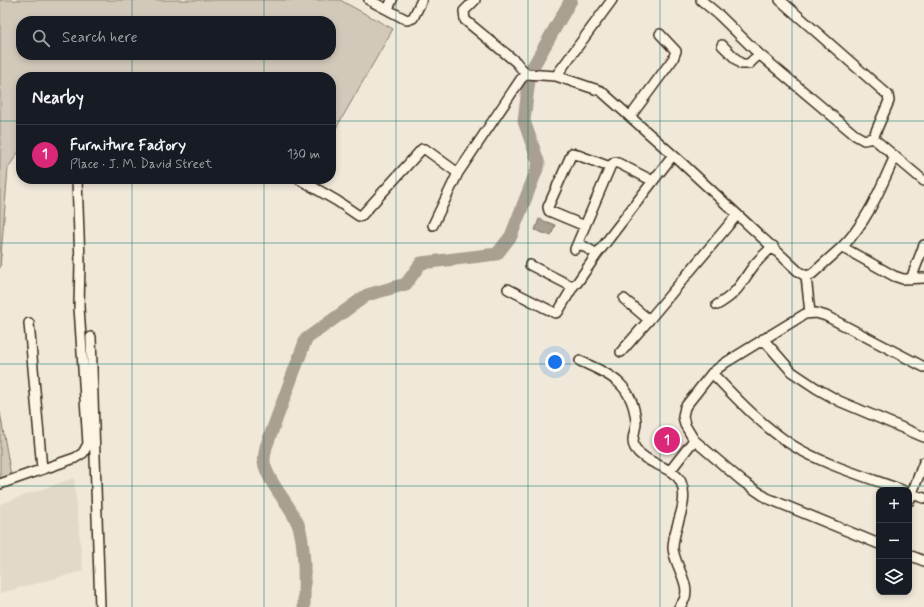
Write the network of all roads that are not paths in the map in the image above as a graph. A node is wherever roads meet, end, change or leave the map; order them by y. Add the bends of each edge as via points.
1 (369, 0) edge
2 (392, 0) edge
3 (422, 0) edge
4 (475, 0) edge
5 (612, 0) edge
6 (701, 0) edge
7 (780, 0) edge
8 (388, 9) junction
9 (660, 34) dead end
10 (722, 45) dead end
11 (759, 54) junction
12 (529, 75) junction
13 (556, 76) junction
14 (630, 117) junction
15 (873, 138) junction
16 (673, 155) junction
17 (895, 156) junction
18 (610, 167) junction
19 (458, 173) junction
20 (653, 181) junction
21 (924, 181) edge
22 (77, 184) edge
23 (308, 184) edge
24 (737, 215) junction
25 (433, 225) dead end
26 (586, 226) junction
27 (924, 245) edge
28 (773, 246) junction
29 (842, 247) junction
30 (597, 254) junction
31 (530, 265) dead end
32 (806, 276) junction
33 (924, 278) edge
34 (911, 279) junction
35 (574, 285) junction
36 (508, 289) dead end
37 (624, 299) dead end
38 (717, 305) dead end
39 (810, 312) junction
40 (649, 320) junction
41 (29, 324) dead end
42 (92, 337) dead end
43 (763, 339) junction
44 (621, 352) dead end
45 (580, 361) dead end
46 (924, 368) edge
47 (712, 373) junction
48 (924, 437) edge
49 (694, 440) junction
50 (83, 453) junction
51 (95, 456) junction
52 (924, 462) edge
53 (42, 470) junction
54 (670, 470) junction
55 (0, 484) edge
56 (894, 487) edge
57 (912, 491) edge
58 (912, 496) edge
59 (924, 498) edge
60 (876, 543) edge
61 (912, 556) edge
62 (924, 561) edge
63 (100, 607) edge
64 (679, 607) edge

1 - 8 street
2 - 8 street
3 - 8 street via 410,20
4 - 12 street via 464,12 465,20
5 - 13 street
6 - 11 street
7 - 15 street via 888,95 889,101
9 - 14 street via 676,52
10 - 11 street via 741,64 749,64
11 - 15 street via 859,138
12 - 13 street
12 - 19 street via 490,124
13 - 14 street via 601,91
14 - 16 street
15 - 17 street
16 - 20 street
16 - 24 street
17 - 21 street
17 - 29 street via 874,204 857,232
18 - 20 street via 615,162
18 - 26 street
18 - 26 street via 572,153 548,207 549,211
19 - 23 street via 422,149 359,216
19 - 25 street
20 - 30 street
22 - 50 street via 80,307 88,444
24 - 28 street
24 - 40 street
26 - 30 street via 577,246
27 - 34 street
28 - 32 street
28 - 38 street via 755,264 743,284 730,298
29 - 32 street via 812,274
29 - 34 street via 894,276
30 - 35 street
31 - 35 street via 568,285
32 - 39 street
33 - 34 street
35 - 36 street via 555,313
37 - 40 street
39 - 43 street
39 - 46 street via 826,316
40 - 44 street
41 - 53 street
42 - 51 street
43 - 47 street
43 - 48 street via 792,372 816,388 839,401
45 - 54 street via 620,382 626,389 636,422 634,447 655,465
47 - 49 street via 685,407 682,416
47 - 56 street via 748,411 793,445 812,456
49 - 54 street
49 - 60 street via 736,476 767,498
50 - 51 street
50 - 53 street
51 - 63 street
52 - 57 street
53 - 55 street
54 - 64 street via 680,481 683,490 673,546 674,557 686,590 685,600
58 - 59 street
61 - 62 street

